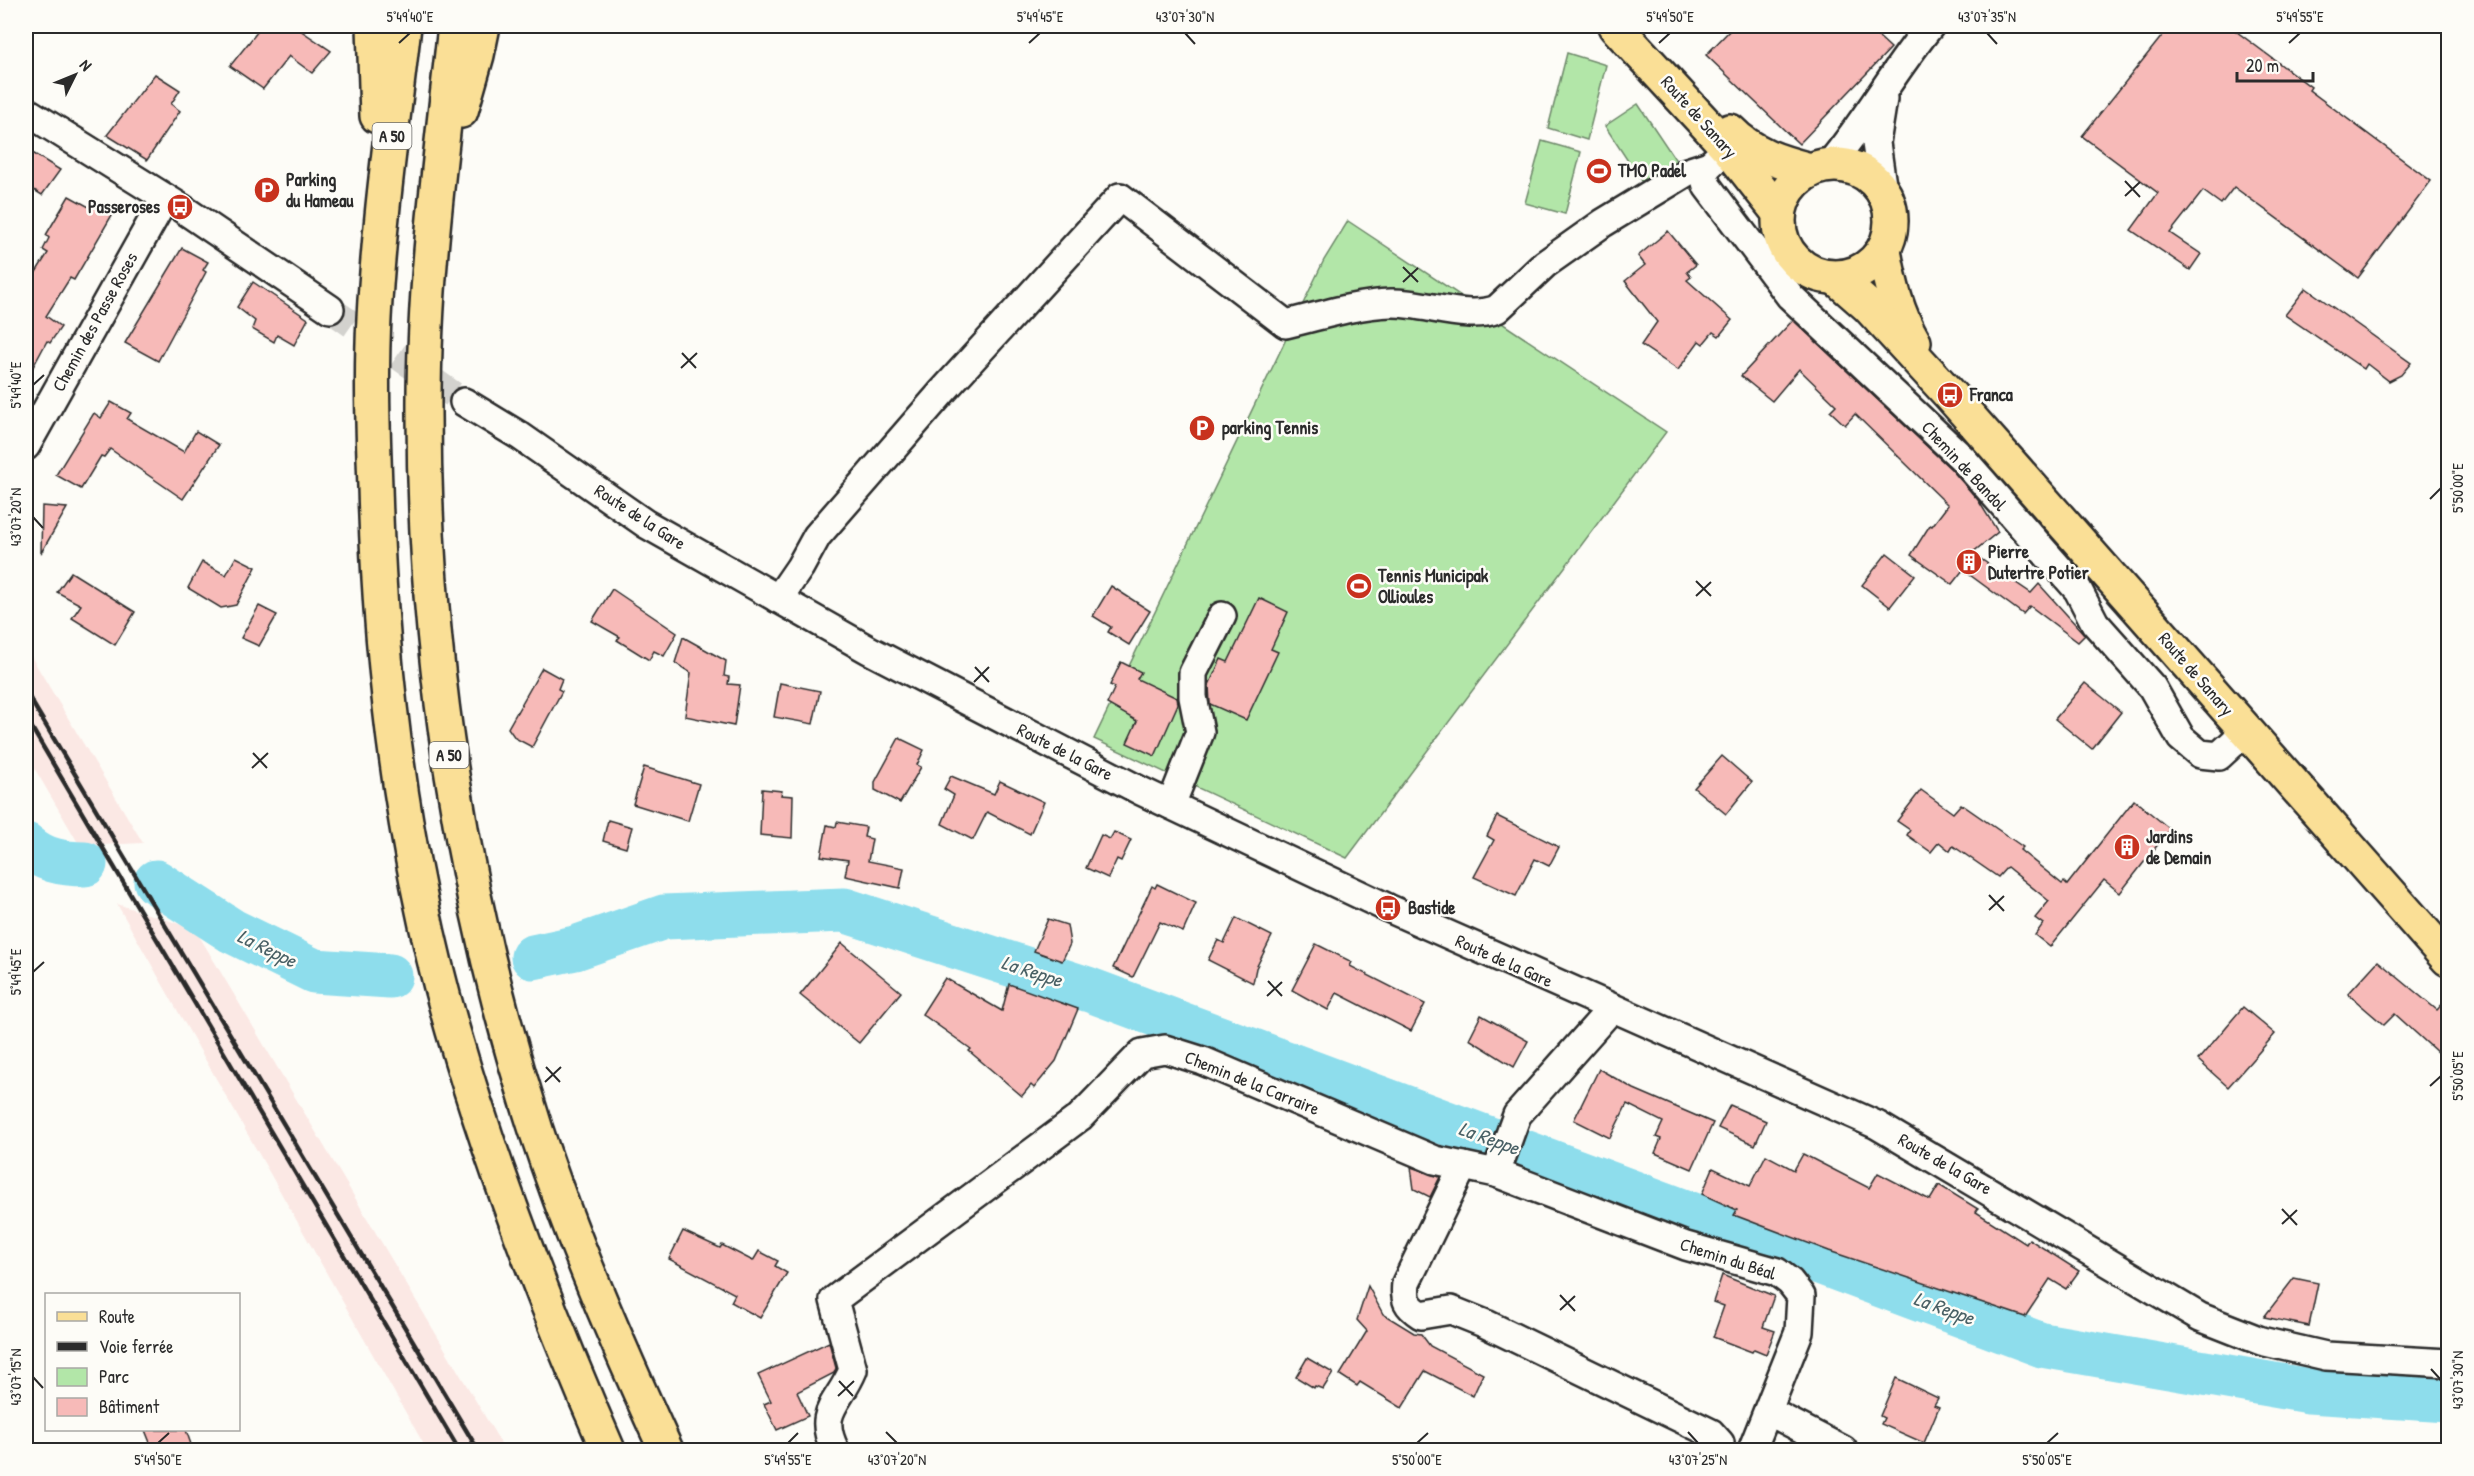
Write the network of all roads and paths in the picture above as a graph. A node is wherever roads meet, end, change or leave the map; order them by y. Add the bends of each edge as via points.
1 (374, 26) edge
2 (404, 26) edge
3 (455, 26) edge
4 (483, 26) edge
5 (1615, 26) edge
6 (1634, 26) edge
7 (1930, 26) edge
8 (1885, 91) junction
9 (26, 111) edge
10 (1717, 157) junction
11 (1820, 167) junction
12 (438, 181) junction
13 (1883, 192) junction
14 (165, 198) junction
15 (1779, 213) junction
16 (380, 246) junction
17 (1884, 251) junction
18 (1836, 278) junction
19 (330, 309) tunnel mouth
20 (1909, 354) junction
21 (1881, 382) junction
22 (1943, 388) junction
23 (464, 402) tunnel mouth
24 (26, 446) edge
25 (778, 599) junction
26 (1222, 616) dead end
27 (2246, 731) junction
28 (1171, 806) junction
29 (2448, 959) edge
30 (1612, 1008) junction
31 (1463, 1166) junction
32 (1496, 1173) junction
33 (2448, 1363) edge
34 (1767, 1412) junction
35 (609, 1450) edge
36 (666, 1450) edge
37 (835, 1450) edge
38 (1720, 1450) edge
39 (1752, 1450) edge
40 (1843, 1450) edge

1 - 16 main road
2 - 16 main road, A 50
3 - 12 main road, A 50
4 - 12 main road
5 - 10 main road, Route de Sanary
6 - 11 main road, Route de Sanary via 1737,138 1772,160
7 - 8 street via 1902,60
8 - 11 street
8 - 13 street via 1876,143
9 - 14 street via 88,141
10 - 15 main road, Route de Sanary
10 - 21 street, Chemin de Bandol via 1703,171 1707,186 1790,296
10 - 25 street via 1603,223 1545,264 1487,314 1388,303 1286,324 1120,197 817,536
11 - 13 main road, Route de Sanary via 1844,165 1860,170 1876,181
11 - 15 main road via 1796,179
12 - 36 main road, A 50 via 428,296 424,412 427,532 438,671 455,793 505,1025 537,1132 573,1235
13 - 17 main road, Route de Sanary via 1892,214 1891,233
14 - 19 street
14 - 24 street, Chemin des Passe Roses
15 - 18 main road, Route de Sanary via 1780,233 1787,251 1800,266 1817,275
16 - 35 main road, A 50 via 374,342 378,572 390,713 423,906 482,1129 566,1354
17 - 18 main road via 1872,265
17 - 22 main road, Route de Sanary via 1899,313
18 - 20 main road, Route de Sanary via 1868,306
20 - 21 street
20 - 22 main road, Route de Sanary
21 - 27 street, Chemin de Bandol via 1962,458 2078,590 2095,623 2152,687 2181,738 2200,754 2219,756
22 - 27 main road, Route de Sanary
23 - 25 street, Route de la Gare via 646,524
25 - 28 street, Route de la Gare
26 - 28 street via 1193,673 1200,732
27 - 29 main road, Route de Sanary
28 - 30 street, Route de la Gare
30 - 32 street via 1517,1115
30 - 33 street, Route de la Gare via 1877,1125 2200,1317 2262,1341 2326,1356
31 - 32 street, Chemin de la Carraire
31 - 37 street, Chemin de la Carraire via 1435,1160 1203,1061 1157,1049 1142,1053 1080,1117 834,1300 853,1370 827,1416 826,1429
31 - 38 street via 1406,1283 1408,1307 1421,1315 1451,1310 1486,1324 1711,1433 1720,1443
32 - 34 street, Chemin du Béal via 1686,1246 1777,1272 1790,1282 1801,1296 1799,1332
34 - 39 street, Chemin du Béal
34 - 40 street

